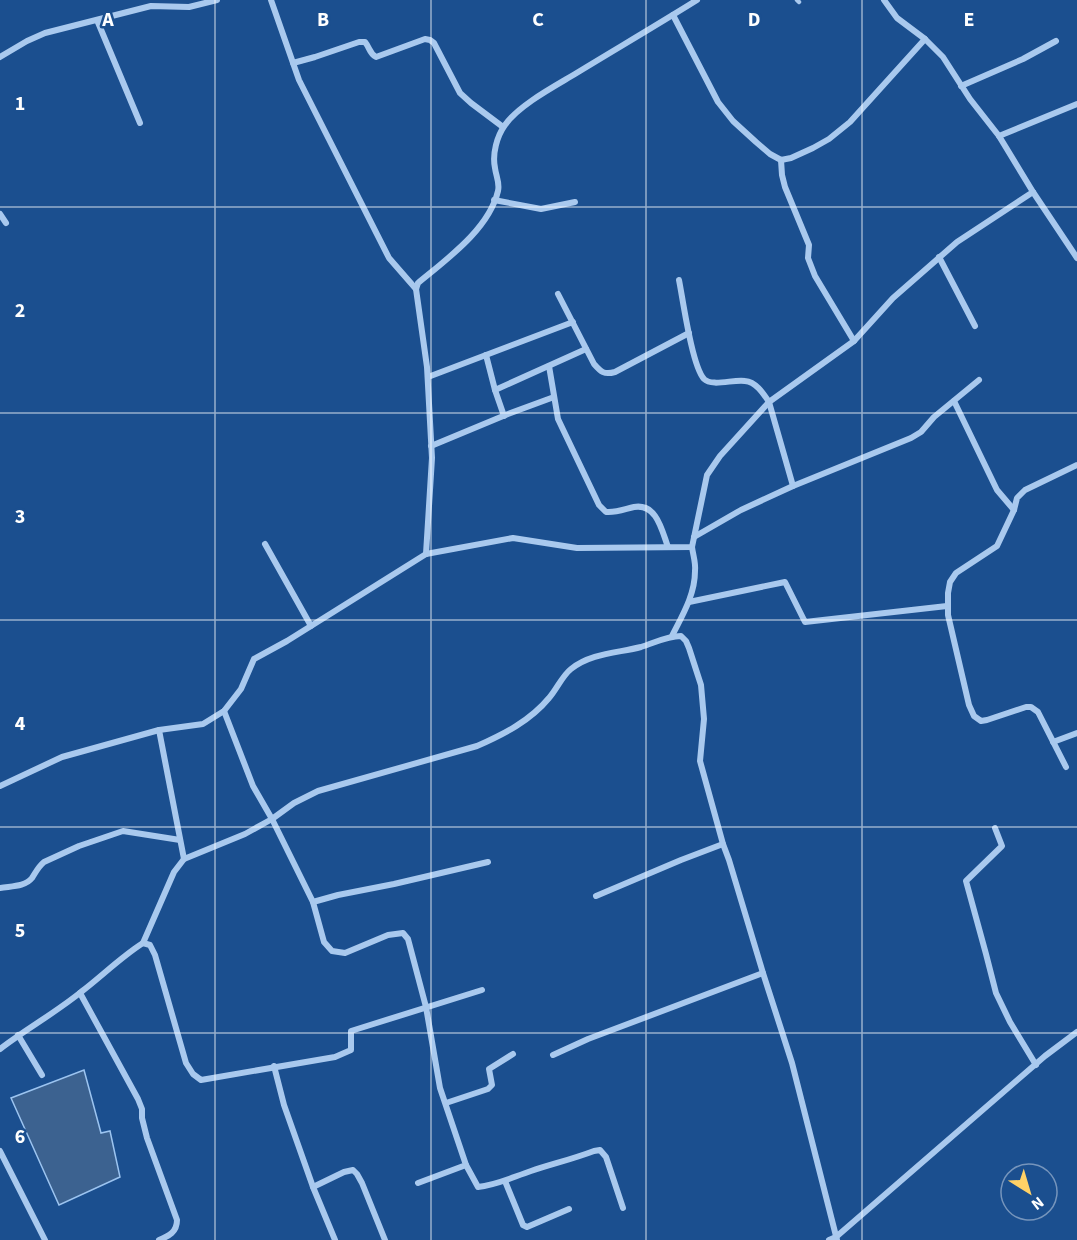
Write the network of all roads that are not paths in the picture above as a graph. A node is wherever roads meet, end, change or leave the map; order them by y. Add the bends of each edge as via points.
1 (218, 0) edge
2 (271, 0) edge
3 (698, 0) edge
4 (884, 0) edge
5 (673, 15) junction
6 (97, 20) junction
7 (925, 39) junction
8 (1056, 41) dead end
9 (0, 57) edge
10 (293, 63) junction
11 (961, 86) junction
12 (1077, 104) edge
13 (140, 123) dead end
14 (504, 127) junction
15 (999, 136) junction
16 (781, 160) junction
17 (1034, 192) junction
18 (494, 200) junction
19 (575, 202) dead end
20 (0, 214) edge
21 (6, 223) dead end
22 (939, 257) junction
23 (1077, 258) edge
24 (679, 280) dead end
25 (416, 289) junction
26 (558, 294) dead end
27 (573, 322) junction
28 (975, 326) dead end
29 (689, 333) junction
30 (854, 341) junction
31 (586, 349) junction
32 (486, 355) junction
33 (549, 366) junction
34 (428, 377) junction
35 (979, 380) dead end
36 (495, 390) junction
37 (554, 397) junction
38 (954, 401) junction
39 (769, 402) junction
40 (504, 416) junction
41 (431, 446) junction
42 (1077, 465) edge
43 (793, 486) junction
44 (1014, 510) junction
45 (694, 537) junction
46 (265, 544) dead end
47 (668, 547) junction
48 (692, 547) junction
49 (426, 554) junction
50 (689, 602) junction
51 (948, 606) junction
52 (311, 626) junction
53 (672, 636) junction
54 (224, 711) junction
55 (159, 730) junction
56 (1077, 733) edge
57 (1053, 742) junction
58 (1066, 767) dead end
59 (0, 786) edge
60 (272, 819) junction
61 (995, 828) dead end
62 (180, 840) junction
63 (723, 844) junction
64 (184, 859) junction
65 (488, 862) dead end
66 (0, 888) edge
67 (596, 896) dead end
68 (313, 902) junction
69 (143, 943) junction
70 (763, 973) junction
71 (482, 990) dead end
72 (80, 993) junction
73 (426, 1007) junction
74 (1077, 1032) edge
75 (18, 1035) junction
76 (0, 1049) edge
77 (513, 1054) dead end
78 (553, 1055) dead end
79 (1036, 1065) junction
80 (274, 1066) junction
81 (42, 1075) dead end
82 (446, 1103) junction
83 (0, 1152) edge
84 (466, 1165) junction
85 (505, 1181) junction
86 (418, 1184) dead end
87 (313, 1187) junction
88 (623, 1208) dead end
89 (569, 1209) dead end
90 (837, 1238) edge
91 (45, 1240) edge
92 (159, 1240) edge
93 (335, 1240) edge
94 (385, 1240) edge
95 (829, 1240) edge

1 - 6 street via 189,7 151,6
2 - 10 street
3 - 5 street
4 - 7 street via 897,18
5 - 14 street via 547,91 510,118
5 - 16 street via 718,102 733,121
6 - 9 street via 45,33
6 - 13 street
7 - 11 street via 943,57
7 - 16 street via 850,122 813,148
8 - 11 street
10 - 14 street via 358,42 364,42 376,57 430,40 460,93
10 - 25 street via 389,258
11 - 15 street
12 - 15 street
14 - 18 street via 497,139 494,165 499,183
15 - 17 street
16 - 30 street via 785,187 809,245 808,258 815,276
17 - 22 street
17 - 23 street
18 - 19 street via 541,209
18 - 25 street via 476,231
20 - 21 street
22 - 28 street
22 - 30 street via 893,298
24 - 29 street
25 - 34 street
26 - 27 street
27 - 31 street
27 - 32 street
29 - 31 street via 607,374 594,364
29 - 39 street via 694,358 707,382 746,381 761,390
30 - 39 street
31 - 33 street
32 - 34 street
32 - 36 street
33 - 36 street
33 - 37 street
34 - 41 street
35 - 38 street
36 - 40 street
37 - 40 street
37 - 47 street via 558,419 599,505 611,513 646,506 657,518
38 - 43 street via 911,438
38 - 44 street via 996,490
39 - 43 street
39 - 45 street via 707,475
40 - 41 street
41 - 49 street
42 - 44 street via 1025,490 1017,498
43 - 45 street
44 - 51 street via 997,546 956,573 948,593
45 - 48 street
46 - 52 street
47 - 48 street
47 - 49 street via 577,548 513,538
48 - 50 street via 696,570
49 - 52 street
50 - 51 street via 785,582 805,622
50 - 53 street
51 - 57 street via 974,716 981,721 1031,707 1038,712
52 - 54 street via 254,658 241,689
53 - 60 street via 576,665 538,710 518,726 477,746 318,791
53 - 63 street via 681,636 686,641 701,685 704,719 700,761
54 - 55 street via 203,724
54 - 60 street via 253,786
55 - 59 street via 62,757
55 - 62 street
56 - 57 street
57 - 58 street
60 - 64 street
60 - 68 street
61 - 79 street via 1002,846 966,881 996,993
62 - 64 street
62 - 66 street via 123,831 44,862 22,885
63 - 67 street
63 - 70 street
64 - 69 street via 174,872
65 - 68 street
68 - 73 street via 324,942 332,951 345,953 403,933
69 - 72 street
69 - 80 street via 150,945 155,955 186,1063 193,1074 201,1080
70 - 78 street
70 - 90 street via 792,1063
71 - 73 street
72 - 75 street
72 - 92 street via 142,1109 144,1128 177,1220 174,1232
73 - 80 street via 351,1031 351,1050 335,1057
73 - 82 street
74 - 79 street
75 - 76 street
75 - 81 street
77 - 82 street via 489,1068 492,1085 488,1089
79 - 90 street
80 - 87 street
82 - 84 street
83 - 91 street
84 - 85 street via 478,1187
84 - 86 street
85 - 88 street via 600,1150
85 - 89 street via 523,1225 528,1227
87 - 93 street
87 - 94 street via 353,1170
90 - 95 street

